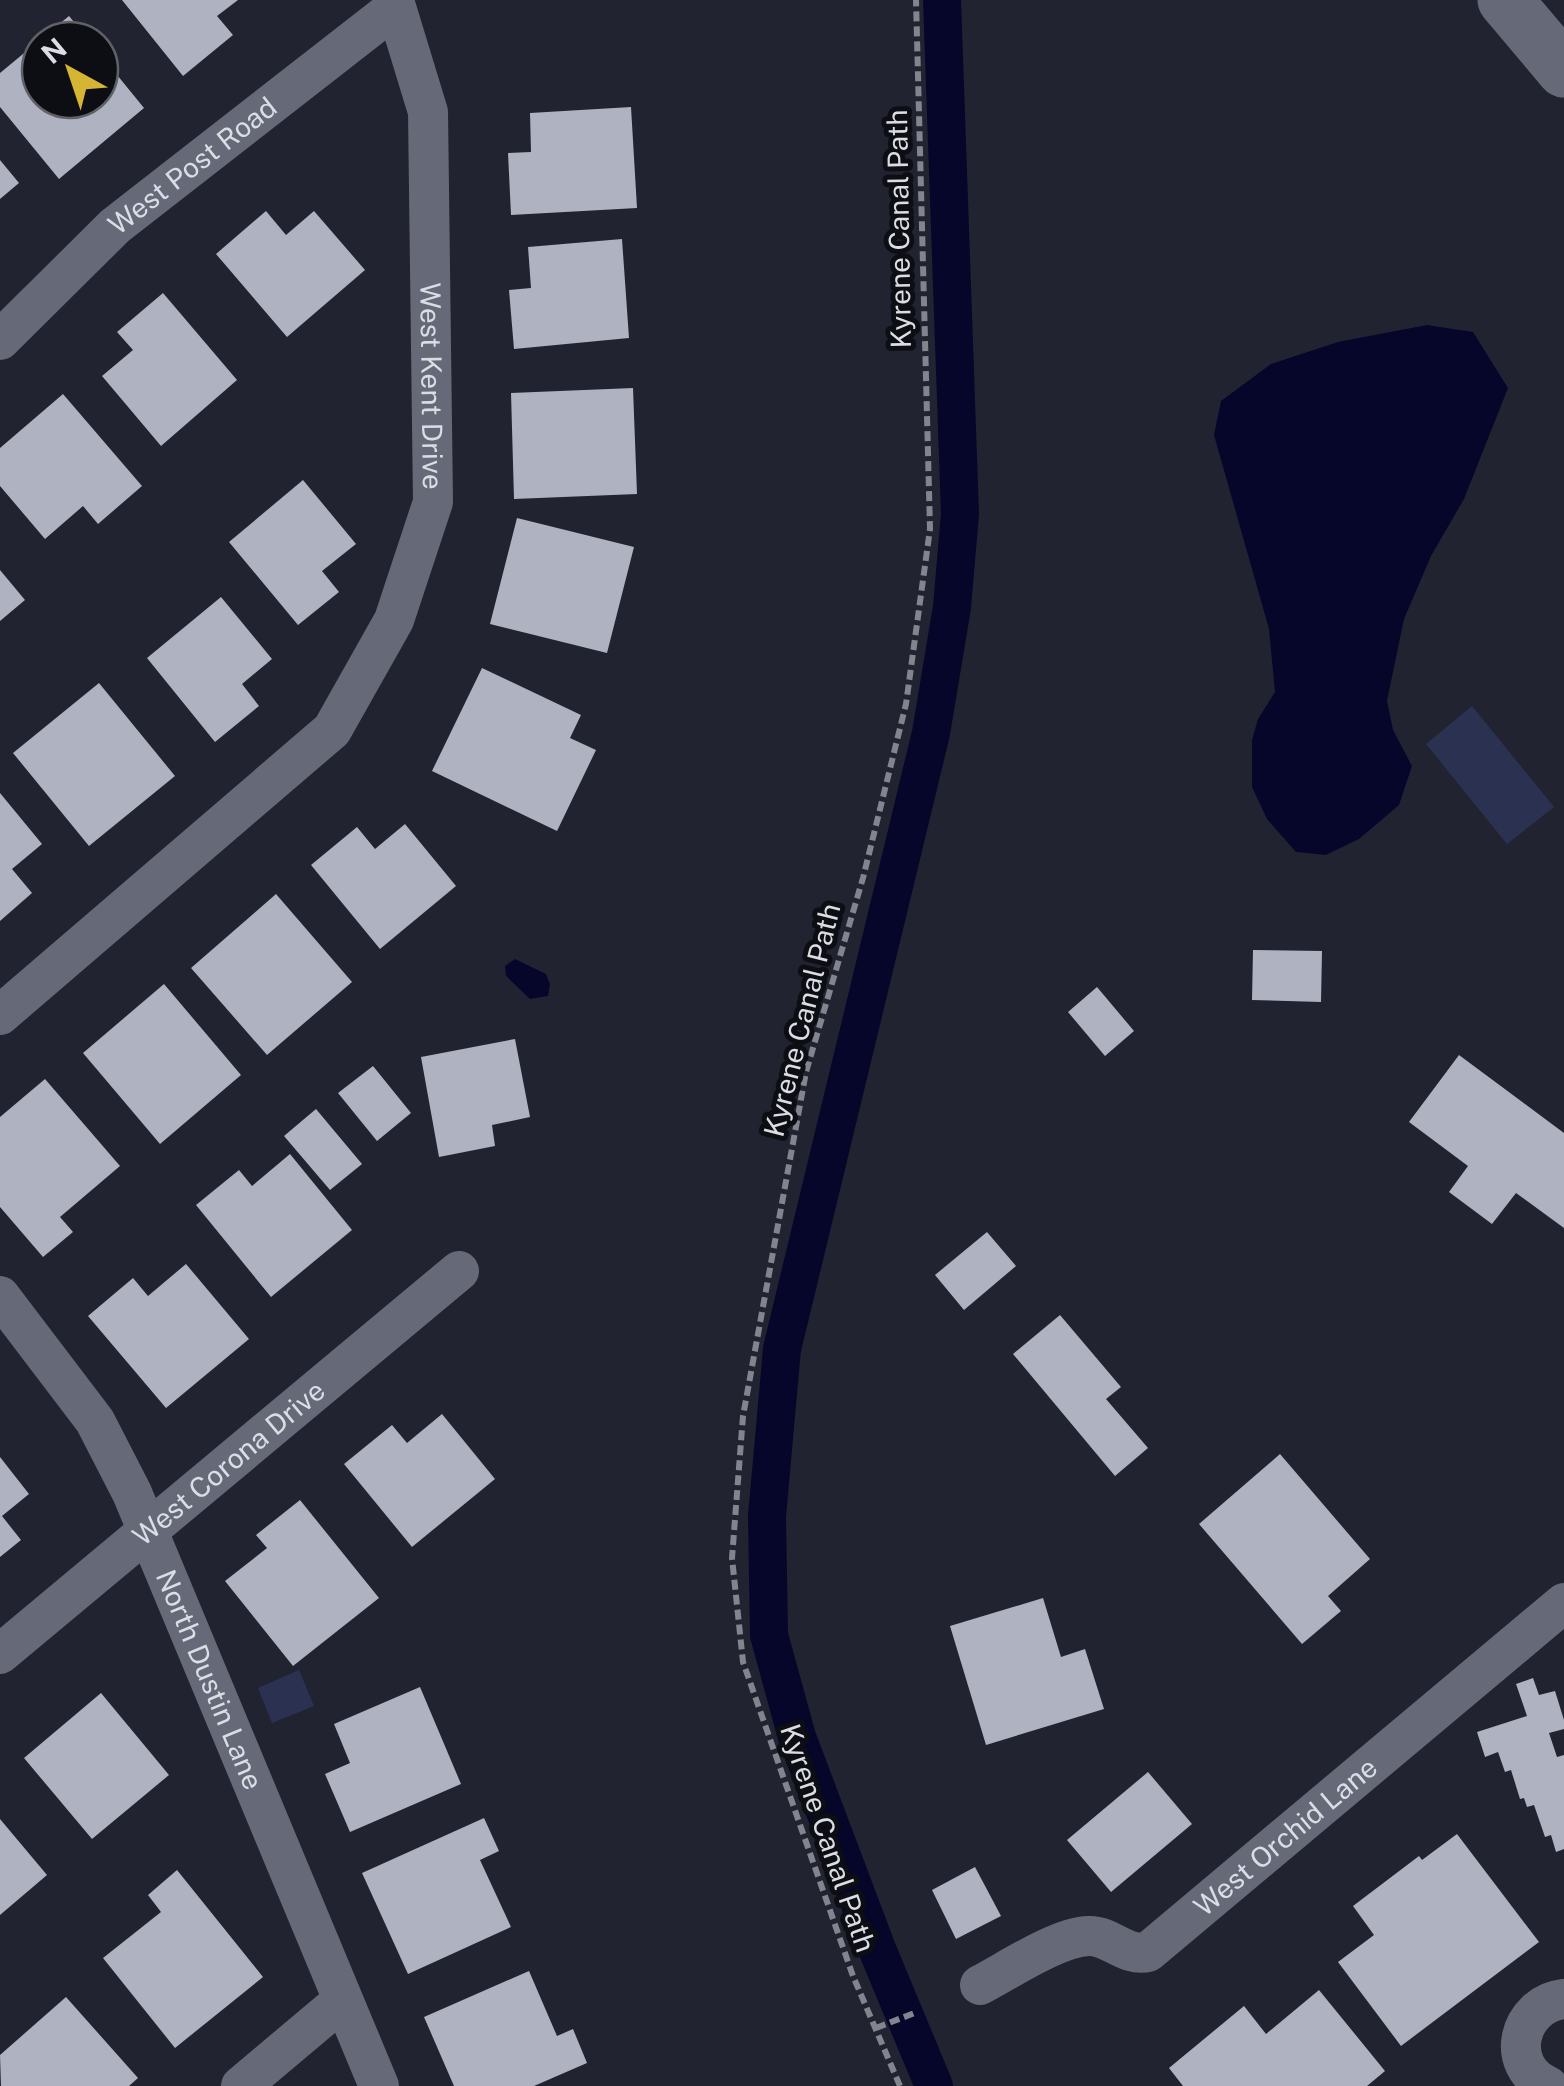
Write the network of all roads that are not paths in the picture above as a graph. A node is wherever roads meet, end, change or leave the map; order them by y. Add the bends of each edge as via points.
1 (1505, 0) edge
2 (396, 7) joint
3 (1564, 70) edge
4 (0, 340) edge
5 (0, 1016) edge
6 (458, 1271) dead end
7 (0, 1296) edge
8 (148, 1528) junction
9 (1564, 1603) edge
10 (0, 1654) edge
11 (980, 1985) dead end
12 (1564, 2000) edge
13 (342, 2001) junction
14 (1530, 2082) edge
15 (241, 2086) edge
16 (378, 2086) edge

1 - 3 main road
2 - 4 street, West Post Road via 115,226
2 - 5 street, West Kent Drive via 428,112 433,502 394,620 332,730
6 - 8 street, West Corona Drive
7 - 8 street, North Dustin Lane via 95,1421
8 - 10 street, West Corona Drive
8 - 13 street, North Dustin Lane
9 - 11 street, West Orchid Lane via 1148,1952 1136,1955 1092,1935 1067,1940
12 - 14 street via 1544,2004 1523,2028
13 - 15 street
13 - 16 street, North Dustin Lane

